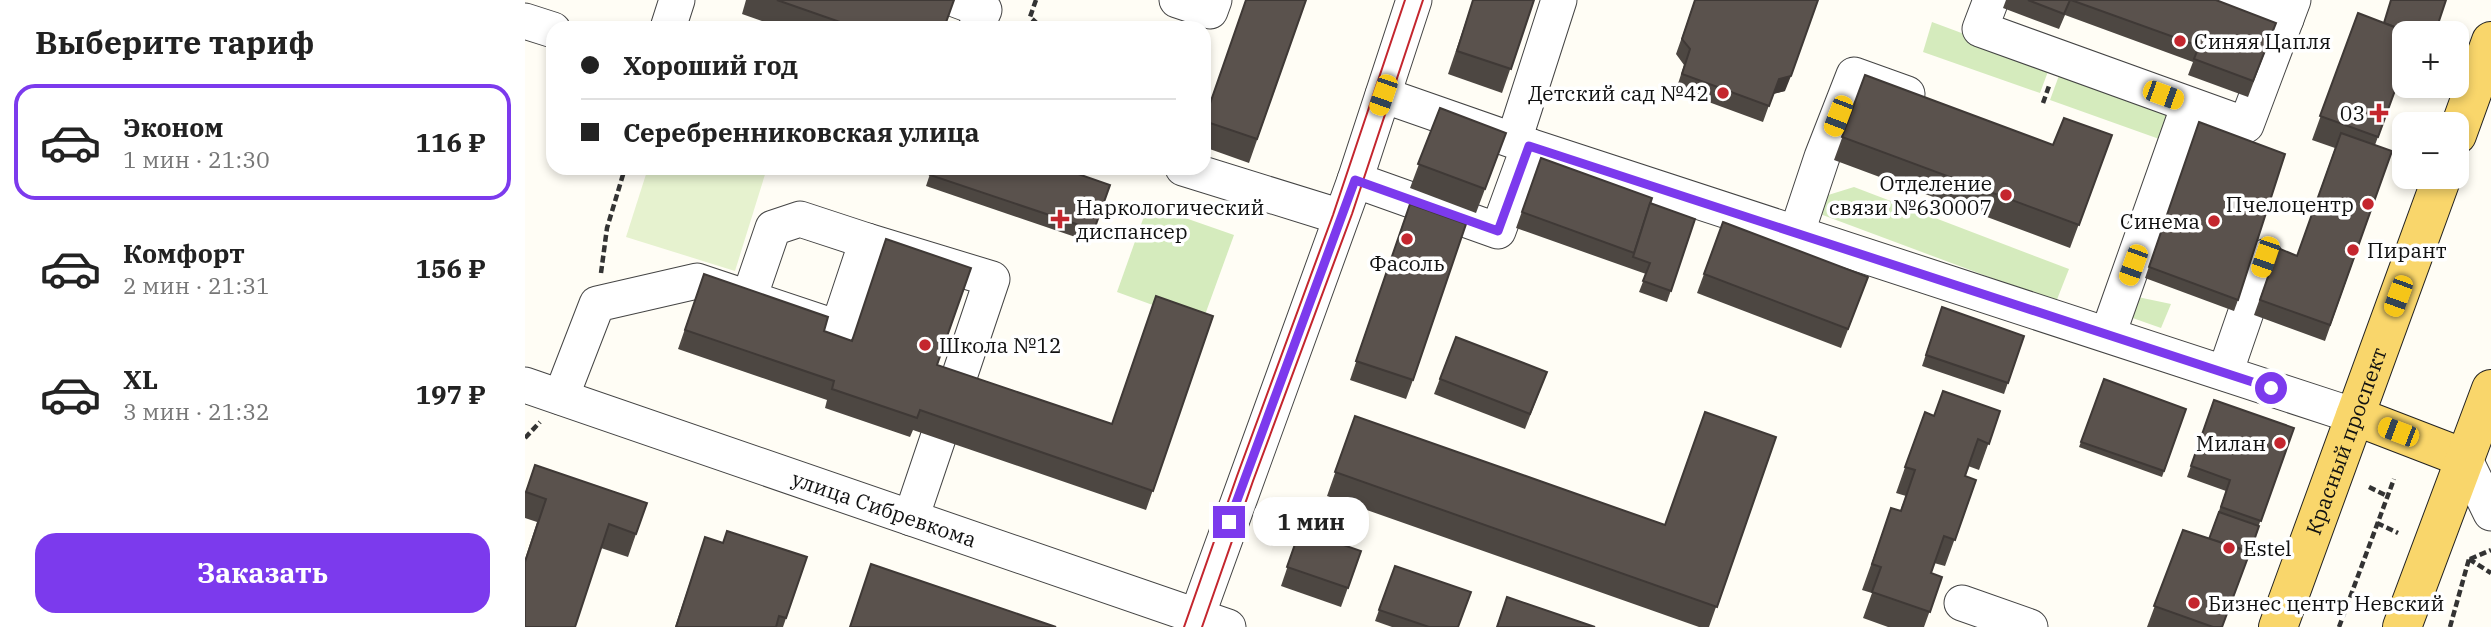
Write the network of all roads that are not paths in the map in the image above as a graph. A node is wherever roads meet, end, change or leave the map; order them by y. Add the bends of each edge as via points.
1 (677, 0) edge
2 (957, 0) edge
3 (1177, 0) edge
4 (1214, 0) edge
5 (1414, 0) edge
6 (1559, 0) edge
7 (1991, 0) edge
8 (2234, 0) edge
9 (2289, 9) edge
10 (525, 21) edge
11 (670, 21) edge
12 (979, 21) edge
13 (546, 28) edge
14 (2491, 41) edge
15 (1383, 95) junction
16 (2189, 105) junction
17 (1940, 107) edge
18 (2465, 112) edge
19 (1521, 143) junction
20 (1206, 175) edge
21 (1355, 180) junction
22 (2438, 189) edge
23 (1341, 217) junction
24 (1797, 232) junction
25 (867, 241) junction
26 (2265, 257) dead end
27 (749, 298) junction
28 (2108, 334) junction
29 (2225, 373) junction
30 (2491, 390) edge
31 (542, 391) edge
32 (954, 392) edge
33 (2355, 416) junction
34 (938, 438) edge
35 (2464, 458) junction
36 (2491, 513) edge
37 (911, 518) junction
38 (1962, 603) dead end
39 (1206, 623) edge
40 (2030, 627) edge
41 (2279, 627) edge
42 (2402, 627) edge

1 - 11 street
2 - 12 street via 984,10
3 - 4 street via 1210,11
5 - 15 street
6 - 19 street
7 - 16 street via 1980,29
8 - 9 street
9 - 16 street via 2246,125
10 - 13 street
14 - 18 main road
15 - 19 street
15 - 21 street
16 - 28 street
17 - 24 street via 1854,75
19 - 21 street via 1498,231
19 - 24 street
20 - 23 street
21 - 23 street
22 - 33 main road, Красный проспект
23 - 39 street
24 - 28 street
25 - 27 street via 800,219 773,228
25 - 27 street via 838,328
25 - 32 street via 992,279
26 - 29 street
27 - 31 street via 697,281 597,304
28 - 29 street
29 - 33 street
30 - 35 main road
31 - 37 street, улица Сибревкома
33 - 35 main road
33 - 41 main road, Красный проспект
34 - 37 street
35 - 36 street
35 - 42 main road
37 - 39 street, улица Сибревкома
38 - 40 street

